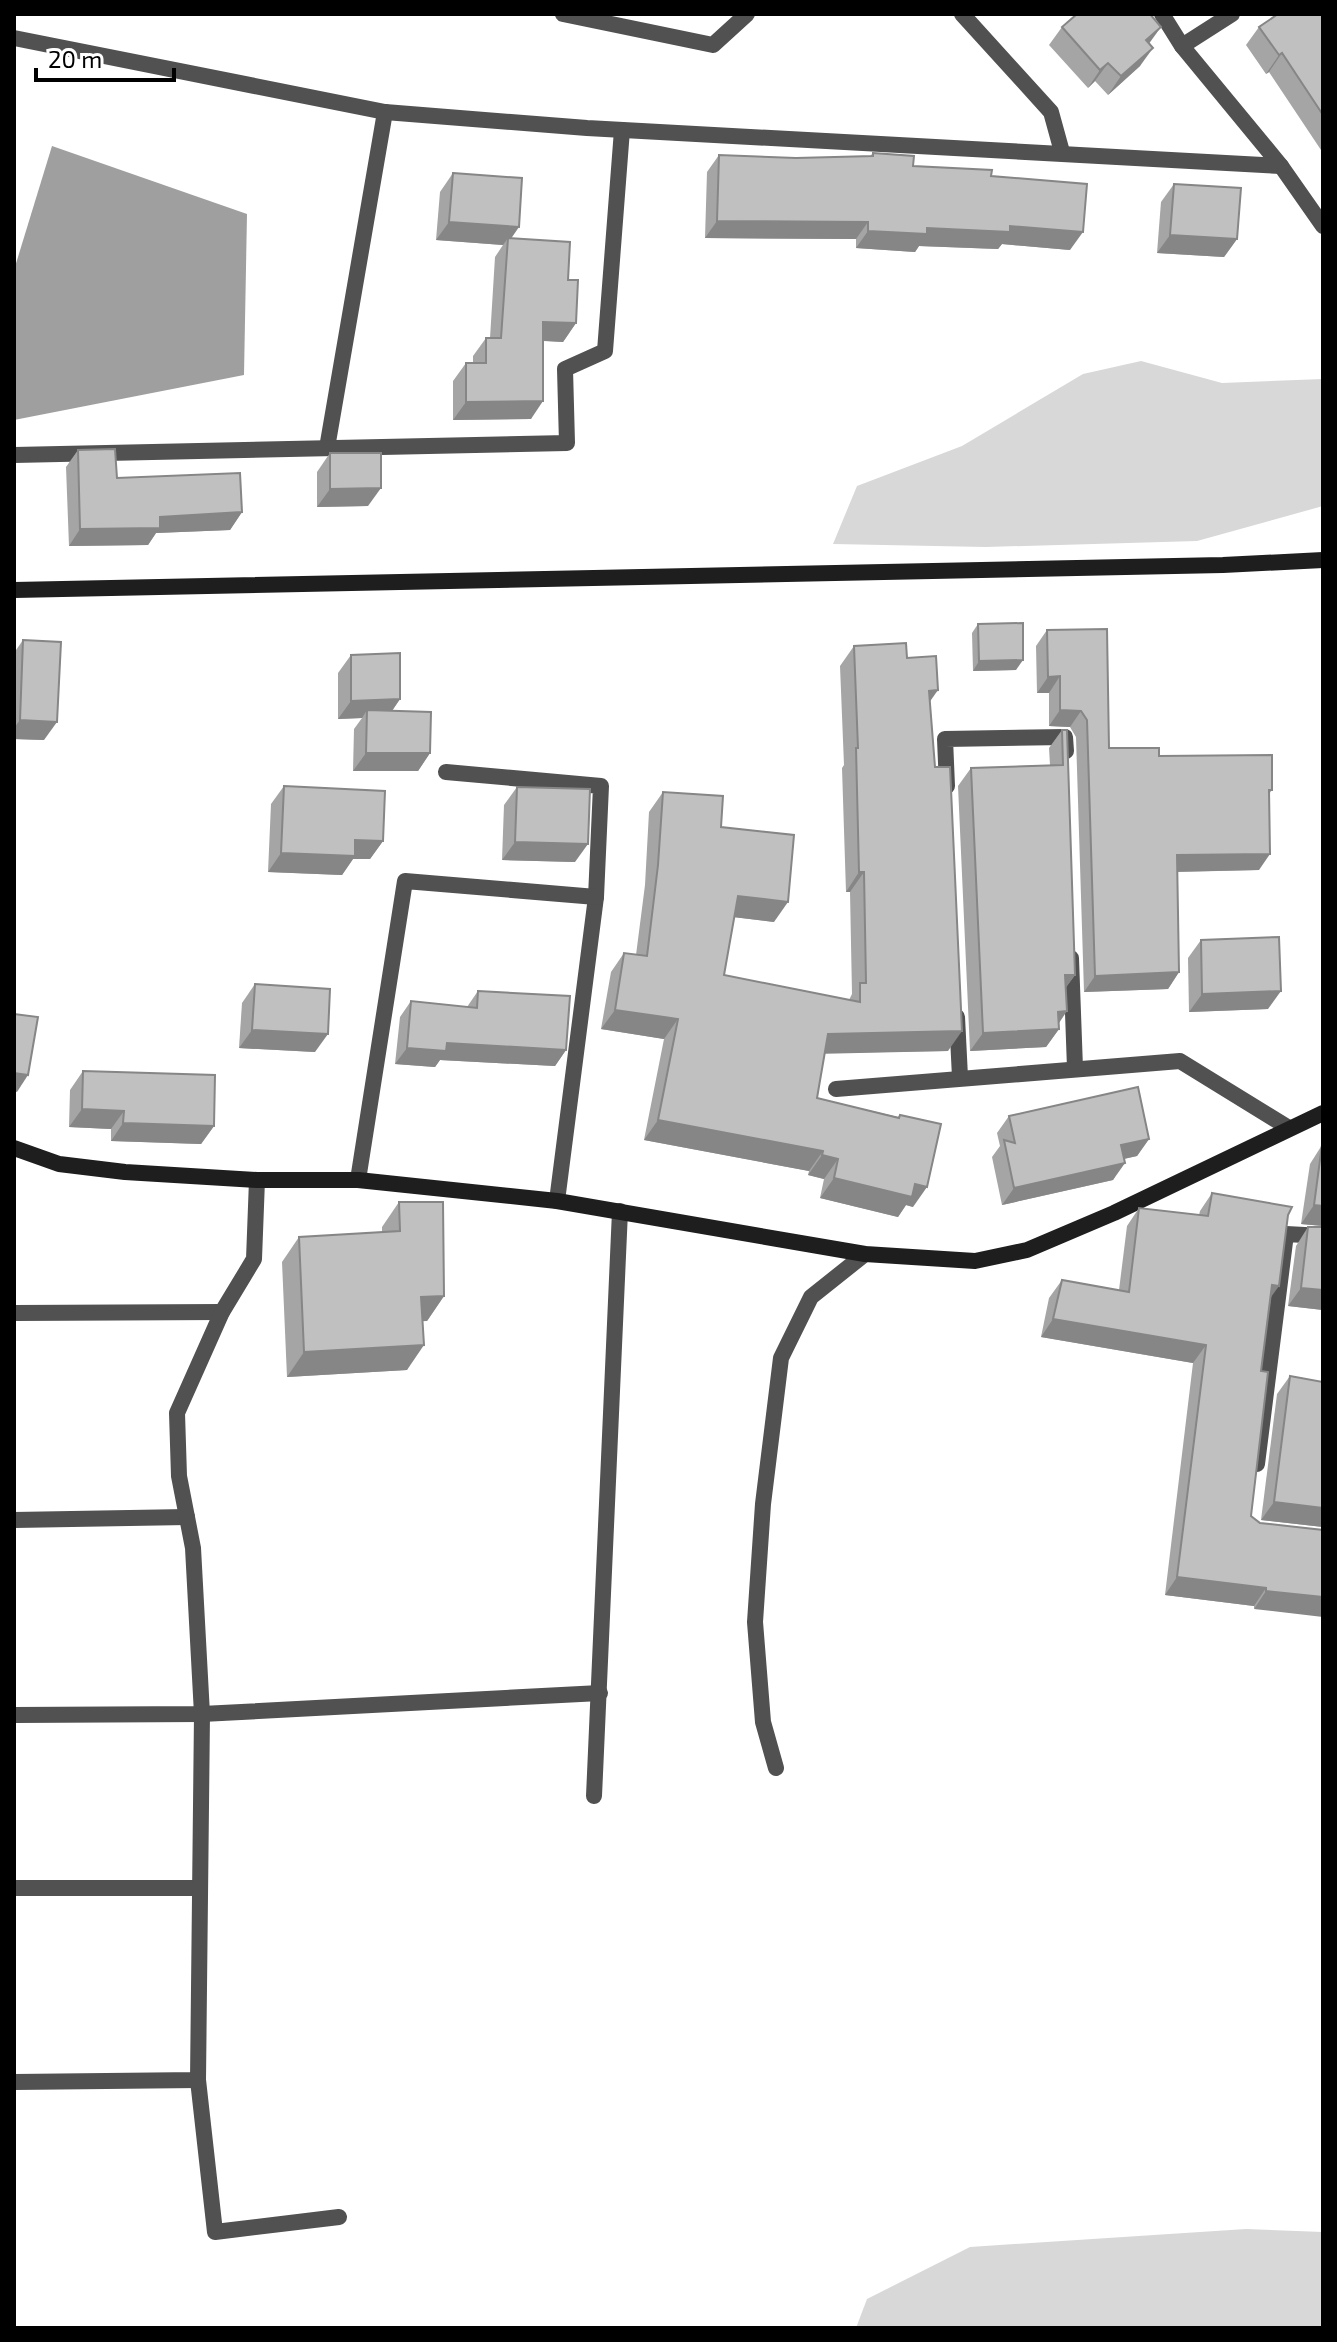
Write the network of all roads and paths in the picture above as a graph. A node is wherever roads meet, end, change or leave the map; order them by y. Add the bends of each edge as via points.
1 (563, 14) edge
2 (747, 14) edge
3 (962, 14) edge
4 (1162, 14) edge
5 (1232, 14) edge
6 (14, 38) edge
7 (1182, 46) junction
8 (385, 112) junction
9 (622, 130) junction
10 (1062, 152) junction
11 (1281, 166) junction
12 (1316, 202) edge
13 (1323, 226) edge
14 (327, 448) junction
15 (14, 455) edge
16 (1323, 560) edge
17 (14, 590) edge
18 (1066, 769) edge
19 (446, 772) dead end
20 (948, 801) edge
21 (596, 897) junction
22 (1071, 942) edge
23 (957, 1001) edge
24 (1075, 1068) junction
25 (960, 1077) junction
26 (836, 1089) dead end
27 (1323, 1113) edge
28 (1289, 1128) junction
29 (14, 1148) edge
30 (257, 1180) junction
31 (358, 1180) junction
32 (557, 1201) junction
33 (620, 1211) junction
34 (1323, 1236) edge
35 (865, 1254) junction
36 (222, 1312) junction
37 (14, 1313) edge
38 (1255, 1483) edge
39 (187, 1517) junction
40 (14, 1520) edge
41 (600, 1693) junction
42 (202, 1714) junction
43 (14, 1715) edge
44 (776, 1768) dead end
45 (594, 1796) dead end
46 (14, 1888) edge
47 (200, 1888) junction
48 (198, 2080) junction
49 (14, 2082) edge
50 (339, 2217) dead end

1 - 2 street via 713,45
3 - 10 street via 1051,112
4 - 7 street
5 - 7 street
6 - 8 street
7 - 11 street
8 - 9 street
8 - 14 street
9 - 10 street
9 - 14 street via 605,351 565,369 567,443
10 - 11 street
11 - 12 street
12 - 13 street
14 - 15 street
16 - 17 street
18 - 20 street via 1065,737 945,739
19 - 21 street via 601,786
21 - 31 street via 405,881
21 - 32 street
22 - 24 street
23 - 25 street
24 - 25 street
24 - 28 street via 1180,1061
25 - 26 street
27 - 28 street
28 - 35 street via 1027,1250 975,1261
29 - 30 street via 59,1164
30 - 31 street
30 - 36 street via 254,1259
31 - 32 street
32 - 33 street
33 - 35 street
33 - 41 street
34 - 38 street via 1286,1234
35 - 44 street via 811,1297 781,1358 755,1622 763,1722
36 - 37 street
36 - 39 street via 177,1413 179,1476
39 - 40 street
39 - 42 street
41 - 42 street
41 - 45 street
42 - 43 street
42 - 47 street
46 - 47 street
47 - 48 street
48 - 49 street
48 - 50 street via 215,2232

